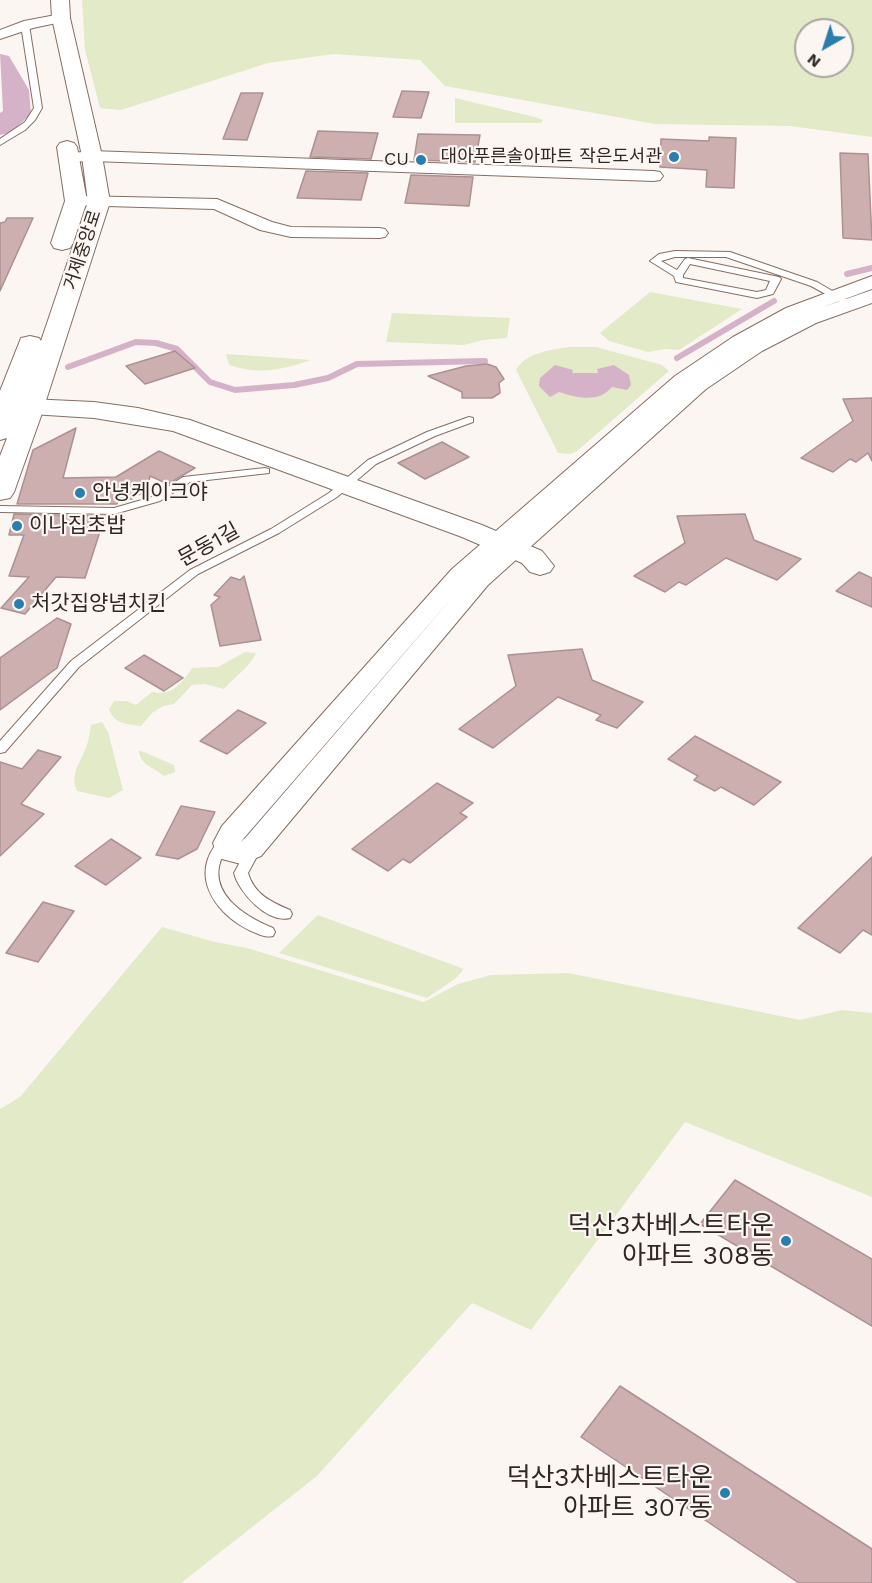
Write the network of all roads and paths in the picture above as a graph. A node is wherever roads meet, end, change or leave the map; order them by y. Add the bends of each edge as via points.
1 (45, 0) edge
2 (56, 13) edge
3 (25, 25) junction
4 (3, 34) edge
5 (58, 89) dead end
6 (63, 123) dead end
7 (0, 142) edge
8 (81, 157) junction
9 (654, 176) dead end
10 (76, 201) junction
11 (99, 202) junction
12 (379, 233) dead end
13 (678, 275) junction
14 (872, 282) edge
15 (872, 296) edge
16 (843, 300) junction
17 (18, 411) edge
18 (65, 414) junction
19 (469, 420) dead end
20 (13, 459) junction
21 (265, 471) junction
22 (340, 490) junction
23 (0, 492) edge
24 (0, 509) edge
25 (500, 550) junction
26 (0, 749) edge
27 (232, 833) junction
28 (257, 843) junction
29 (285, 914) dead end
30 (268, 932) dead end

1 - 2 main road, 거제중앙로
2 - 3 street
2 - 5 main road, 거제중앙로
2 - 8 main road, 거제중앙로
3 - 4 street
3 - 7 lane via 39,108 23,126
6 - 8 main road, 거제중앙로
8 - 9 street
8 - 10 main road, 거제중앙로
8 - 11 main road, 거제중앙로
10 - 11 street
10 - 17 main road, 거제중앙로 via 28,347
11 - 12 street via 217,204 266,226 291,232
11 - 17 main road, 거제중앙로
13 - 13 lane via 679,280 757,296 770,292 776,279 688,261
13 - 16 lane via 660,265 656,258 719,253 814,284
14 - 16 street
15 - 16 street
16 - 25 street via 755,347 699,385
17 - 18 main road
17 - 18 main road via 44,398
17 - 20 main road, 거제중앙로
18 - 20 main road via 29,434
18 - 21 main road via 146,429
18 - 22 main road via 104,409 170,422
19 - 22 lane, 문동1길 via 372,462
20 - 23 main road, 거제중앙로
21 - 22 main road
21 - 24 lane via 187,479 156,500 114,511
22 - 25 main road
22 - 26 lane, 문동1길 via 186,579 75,664
25 - 27 street via 460,574
25 - 28 street via 480,580
27 - 28 street via 227,848 234,854 248,853
27 - 30 lane via 213,858 214,885 230,912 249,926
28 - 29 lane via 241,873 242,882 260,903

